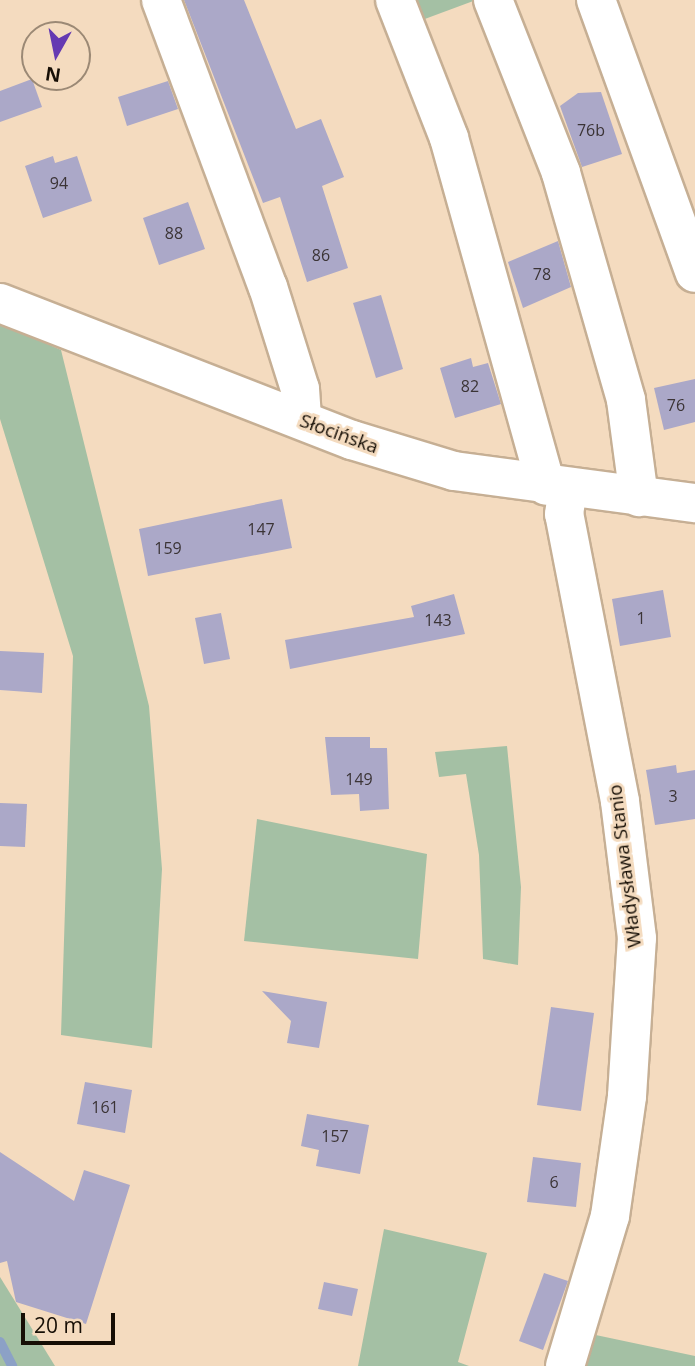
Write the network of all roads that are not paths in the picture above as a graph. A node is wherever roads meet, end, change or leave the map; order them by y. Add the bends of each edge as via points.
1 (162, 0) edge
2 (395, 0) edge
3 (493, 0) edge
4 (596, 0) edge
5 (695, 273) edge
6 (0, 303) edge
7 (302, 420) junction
8 (557, 487) junction
9 (639, 497) junction
10 (695, 503) edge
11 (565, 1366) edge

1 - 7 street via 268,287 300,389
2 - 8 street, Władysława Stanio via 449,138
3 - 9 street via 561,173 626,400
4 - 5 street
6 - 7 street, Słocińska
7 - 8 street, Słocińska via 454,471
8 - 9 street, Słocińska
8 - 11 street, Władysława Stanio via 620,801 637,938 627,1096 610,1216
9 - 10 street, Słocińska

